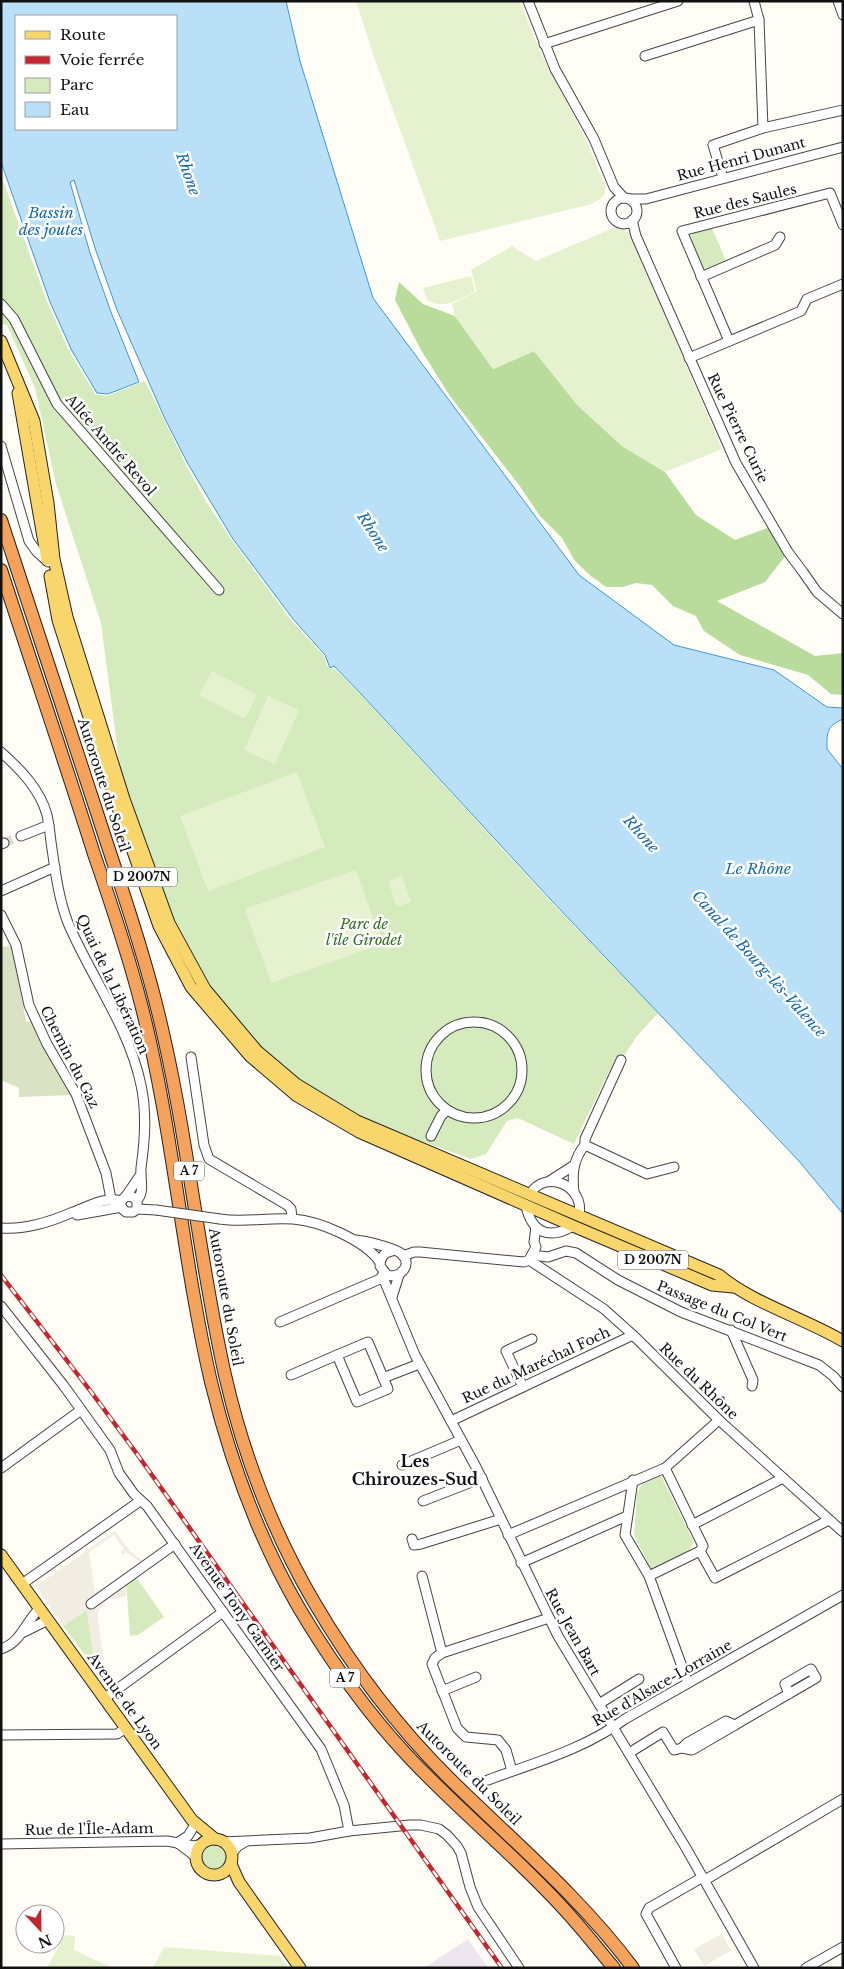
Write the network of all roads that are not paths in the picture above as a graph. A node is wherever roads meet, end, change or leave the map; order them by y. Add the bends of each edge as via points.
1 (528, 1) edge
2 (678, 1) edge
3 (754, 1) edge
4 (838, 1) edge
5 (843, 16) edge
6 (759, 20) junction
7 (544, 44) junction
8 (645, 56) dead end
9 (843, 110) edge
10 (763, 128) junction
11 (843, 147) edge
12 (723, 178) junction
13 (614, 187) junction
14 (627, 198) junction
15 (646, 199) junction
16 (614, 202) junction
17 (636, 207) junction
18 (628, 222) junction
19 (843, 225) edge
20 (780, 237) dead end
21 (701, 277) junction
22 (843, 284) edge
23 (1, 304) edge
24 (1, 340) edge
25 (729, 341) junction
26 (689, 358) junction
27 (13, 367) junction
28 (1, 446) edge
29 (1, 520) edge
30 (48, 562) junction
31 (1, 570) edge
32 (219, 590) dead end
33 (843, 614) edge
34 (1, 752) edge
35 (49, 825) junction
36 (21, 836) tunnel mouth
37 (54, 867) junction
38 (1, 892) edge
39 (1, 915) edge
40 (190, 1057) dead end
41 (621, 1060) dead end
42 (447, 1110) junction
43 (431, 1136) dead end
44 (585, 1145) junction
45 (574, 1166) junction
46 (674, 1167) dead end
47 (141, 1174) junction
48 (551, 1180) junction
49 (574, 1192) junction
50 (530, 1194) junction
51 (111, 1199) junction
52 (123, 1201) junction
53 (137, 1204) junction
54 (526, 1206) junction
55 (579, 1215) junction
56 (59, 1218) junction
57 (292, 1218) junction
58 (574, 1226) junction
59 (536, 1227) junction
60 (1, 1228) edge
61 (548, 1233) junction
62 (355, 1240) junction
63 (392, 1251) junction
64 (532, 1254) junction
65 (403, 1256) junction
66 (380, 1262) junction
67 (384, 1273) junction
68 (399, 1275) junction
69 (734, 1288) junction
70 (392, 1297) junction
71 (1, 1306) edge
72 (280, 1322) dead end
73 (731, 1330) junction
74 (633, 1335) junction
75 (532, 1339) dead end
76 (843, 1341) edge
77 (337, 1355) junction
78 (419, 1364) junction
79 (291, 1375) dead end
80 (383, 1378) junction
81 (752, 1386) dead end
82 (522, 1387) junction
83 (843, 1387) edge
84 (81, 1410) junction
85 (719, 1420) junction
86 (451, 1421) junction
87 (462, 1440) junction
88 (402, 1465) dead end
89 (1, 1468) edge
90 (665, 1468) junction
91 (482, 1478) junction
92 (783, 1478) junction
93 (633, 1480) junction
94 (140, 1501) junction
95 (423, 1501) dead end
96 (627, 1516) junction
97 (501, 1519) junction
98 (829, 1520) junction
99 (692, 1525) junction
100 (843, 1532) edge
101 (508, 1535) junction
102 (412, 1539) dead end
103 (175, 1544) junction
104 (700, 1550) junction
105 (1, 1555) edge
106 (521, 1563) junction
107 (422, 1576) dead end
108 (650, 1576) junction
109 (22, 1584) junction
110 (843, 1595) edge
111 (37, 1604) junction
112 (91, 1604) dead end
113 (223, 1612) junction
114 (549, 1618) junction
115 (48, 1620) junction
116 (24, 1632) junction
117 (1, 1649) edge
118 (442, 1653) junction
119 (476, 1677) dead end
120 (639, 1679) dead end
121 (688, 1683) junction
122 (442, 1691) junction
123 (789, 1694) dead end
124 (105, 1698) junction
125 (599, 1704) junction
126 (126, 1728) junction
127 (614, 1728) junction
128 (5, 1735) edge
129 (629, 1753) junction
130 (512, 1771) junction
131 (488, 1780) dead end
132 (843, 1799) edge
133 (193, 1823) junction
134 (349, 1831) junction
135 (219, 1840) junction
136 (247, 1841) junction
137 (177, 1843) junction
138 (1, 1844) edge
139 (198, 1849) junction
140 (232, 1859) junction
141 (222, 1874) junction
142 (704, 1879) junction
143 (239, 1882) junction
144 (843, 1947) edge
145 (300, 1968) edge
146 (520, 1968) edge
147 (614, 1968) edge
148 (633, 1968) edge
149 (676, 1968) edge
150 (754, 1968) edge
151 (806, 1968) edge

1 - 7 street
2 - 7 street
3 - 6 street
4 - 5 street
6 - 8 street
6 - 10 street
7 - 13 street via 594,139
9 - 10 street
10 - 12 street via 713,145
11 - 12 street, Rue Henri Dunant
12 - 15 street, Rue Henri Dunant
13 - 14 street
13 - 16 street
14 - 15 street, Rue Henri Dunant
14 - 16 street
14 - 17 street
15 - 17 street, Rue Henri Dunant
16 - 18 street via 613,218 620,223
17 - 18 street via 636,214
18 - 26 street, Rue Pierre Curie
19 - 21 street, Rue des Saules via 830,193 682,231
20 - 21 street via 775,245
21 - 25 street, Rue des Saules
22 - 25 street via 807,299 801,311
23 - 32 street, Allée André Revol via 14,319 57,404
24 - 27 main road
25 - 26 street
26 - 33 street, Rue Pierre Curie via 736,463 783,543 817,592
27 - 30 main road, D 2007N
27 - 50 main road, D 2007N via 34,421 54,559 67,617 124,799 169,923 205,989 257,1051 296,1084 357,1121
28 - 30 street via 29,541
29 - 148 highway, Autoroute du Soleil / A 7 via 155,1000 178,1101 225,1376 240,1432 284,1544 316,1606 377,1697 452,1781 572,1896
30 - 54 main road, D 2007N via 58,620 118,808 159,926 191,987 250,1056 297,1096 358,1132
31 - 147 highway, A 7 via 141,1005 163,1103 211,1382 226,1437 270,1551 298,1606 365,1707 444,1795 562,1906
34 - 35 street, Quai de la Libération via 34,787
35 - 36 street
35 - 37 street, Quai de la Libération
37 - 38 street
37 - 47 street, Quai de la Libération via 69,924 127,1041 137,1070 145,1123
39 - 51 street, Chemin du Gaz via 16,945 29,1005 76,1094 106,1173
40 - 57 street via 209,1159 287,1205
41 - 44 street via 585,1138
42 - 42 street via 459,1116 485,1117 498,1112 518,1091 521,1059 515,1044 505,1033 478,1022 466,1023 445,1032 437,1040 431,1049 426,1073 432,1094
42 - 43 street
44 - 45 street
44 - 46 street via 648,1174
45 - 48 street
45 - 49 street
47 - 52 street, Quai de la Libération
47 - 53 street, Quai de la Libération via 142,1191
48 - 49 street via 564,1183
48 - 50 street via 535,1187
49 - 55 street via 580,1204
50 - 54 main road
50 - 55 main road, D 2007N
51 - 52 street
51 - 56 street
52 - 53 street via 131,1196
52 - 53 street via 128,1212
52 - 56 street
53 - 57 street, bridge via 154,1210 241,1221
54 - 58 main road, D 2007N
54 - 59 street
55 - 58 main road
55 - 69 main road, D 2007N via 719,1275
56 - 60 street via 24,1228
57 - 62 street
58 - 61 street via 557,1234
58 - 69 main road, D 2007N via 712,1285
59 - 61 street
59 - 64 street
61 - 64 street
62 - 63 street via 382,1245
62 - 66 street
63 - 65 street
63 - 66 street via 384,1254
64 - 65 street via 524,1262 420,1252
64 - 73 street, Passage du Col Vert via 548,1257 566,1251 576,1253 618,1280 673,1308
64 - 74 street, Rue du Rhône
65 - 68 street via 406,1267
66 - 67 street
67 - 68 street
67 - 70 street, Rue Jean Bart
67 - 72 street via 380,1279
68 - 70 street
69 - 76 main road, D 2007N
70 - 78 street, Rue Jean Bart
71 - 84 street, Avenue Tony Garnier
73 - 81 street via 753,1380
73 - 83 street, Passage du Col Vert via 819,1365
74 - 82 street, Rue du Maréchal Foch
74 - 85 street, Rue du Rhône
75 - 82 street via 506,1351
77 - 79 street
77 - 80 street via 368,1342
77 - 80 street via 357,1402 388,1389
78 - 80 street
78 - 86 street, Rue Jean Bart
82 - 86 street, Rue du Maréchal Foch
84 - 89 street
84 - 94 street, Avenue Tony Garnier via 110,1450 120,1473
85 - 90 street
85 - 92 street, Rue du Rhône
86 - 87 street, Rue Jean Bart
87 - 88 street
87 - 91 street, Rue Jean Bart
90 - 93 street
90 - 99 street
91 - 95 street
91 - 97 street, Rue Jean Bart
92 - 98 street, Rue du Rhône
92 - 99 street
93 - 96 street
93 - 101 street
94 - 103 street, Avenue Tony Garnier via 148,1506
94 - 109 street
96 - 106 street
96 - 108 street via 625,1535
97 - 101 street, Rue Jean Bart
97 - 102 street via 421,1544 414,1545
98 - 100 street, Rue du Rhône
98 - 104 street via 715,1578
99 - 104 street via 703,1546
101 - 106 street, Rue Jean Bart
103 - 112 street
103 - 113 street, Avenue Tony Garnier
104 - 108 street
105 - 109 main road
106 - 114 street, Rue Jean Bart
107 - 118 street
108 - 121 street
109 - 111 main road, Avenue de Lyon
110 - 121 street, Rue d'Alsace-Lorraine
111 - 115 main road, Avenue de Lyon
111 - 116 street
113 - 124 street
113 - 134 street, Avenue Tony Garnier via 321,1749 344,1805
114 - 118 street
114 - 125 street, Rue Jean Bart
115 - 116 street
115 - 124 main road, Avenue de Lyon
116 - 117 street via 15,1642
118 - 122 street via 432,1664
119 - 122 street
120 - 125 street
121 - 127 street, Rue d'Alsace-Lorraine
122 - 130 street via 457,1728 466,1737 498,1740 506,1750
123 - 129 street via 692,1750 674,1750 664,1732
124 - 126 main road, Avenue de Lyon
125 - 127 street, Rue Jean Bart
126 - 128 street via 118,1734
126 - 133 main road, Avenue de Lyon
127 - 129 street, Rue Jean Bart
127 - 130 street, Rue d'Alsace-Lorraine
129 - 142 street, Rue Jean Bart
130 - 131 street, Rue d'Alsace-Lorraine
132 - 142 street
133 - 135 main road
133 - 137 street via 188,1836
133 - 139 main road
134 - 136 street via 310,1838
134 - 146 street via 421,1825 439,1830 453,1840 461,1853 478,1908
135 - 136 street
135 - 139 main road
135 - 140 main road via 229,1847
136 - 140 street via 238,1846
137 - 138 street, Rue de l'Île-Adam
137 - 139 street
139 - 141 main road via 198,1865 204,1872
140 - 141 main road
140 - 143 main road
141 - 143 main road
142 - 149 street via 649,1908 646,1914
142 - 150 street, Rue Jean Bart
143 - 145 main road
144 - 151 street

